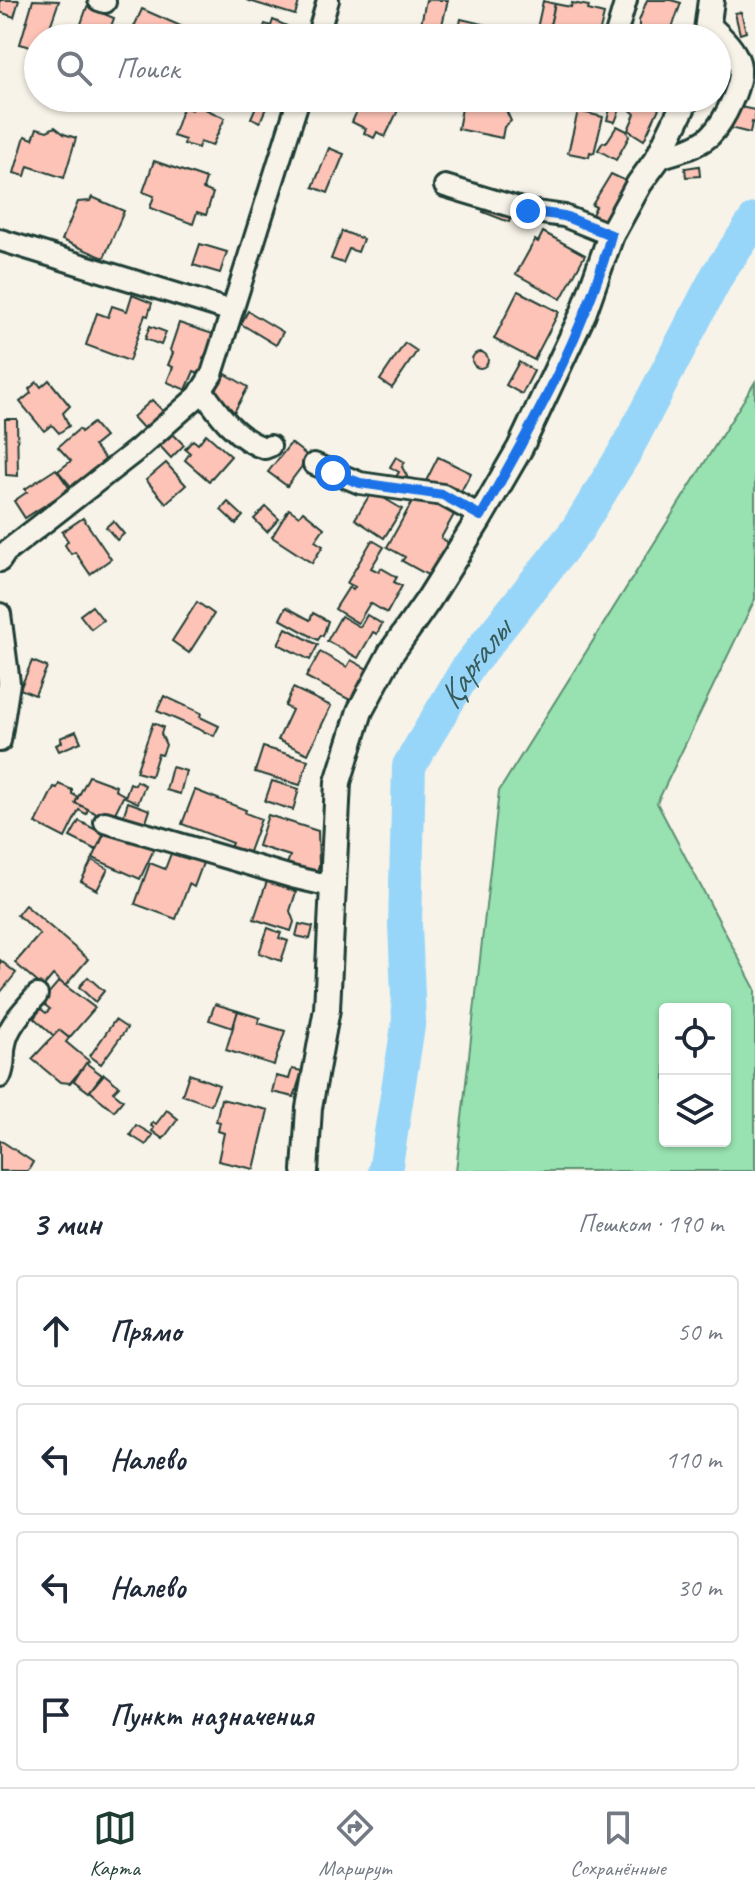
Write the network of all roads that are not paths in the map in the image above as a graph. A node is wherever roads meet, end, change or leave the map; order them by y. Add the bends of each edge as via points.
1 (328, 0) edge
2 (626, 0) edge
3 (321, 24) edge
4 (619, 24) edge
5 (731, 48) edge
6 (731, 102) edge
7 (295, 112) edge
8 (680, 112) edge
9 (726, 112) edge
10 (658, 158) junction
11 (445, 186) dead end
12 (611, 235) junction
13 (0, 240) edge
14 (232, 311) junction
15 (202, 390) junction
16 (270, 446) dead end
17 (314, 464) dead end
18 (481, 516) junction
19 (0, 561) edge
20 (0, 614) edge
21 (4, 700) edge
22 (0, 741) edge
23 (105, 822) dead end
24 (331, 886) junction
25 (37, 995) dead end
26 (0, 1077) edge
27 (305, 1171) edge

1 - 3 street
2 - 4 street
5 - 6 street via 740,63
7 - 14 street
8 - 10 street
9 - 10 street via 710,136
10 - 12 street
11 - 12 street via 564,216
12 - 18 street via 546,397
13 - 14 street
14 - 15 street
15 - 16 street via 243,437
15 - 19 street
17 - 18 street via 360,483 443,495
18 - 24 street via 391,653 360,711 338,782
20 - 21 street via 9,683
21 - 22 street
23 - 24 street
24 - 27 street via 327,1009 309,1108
25 - 26 street via 10,1029

